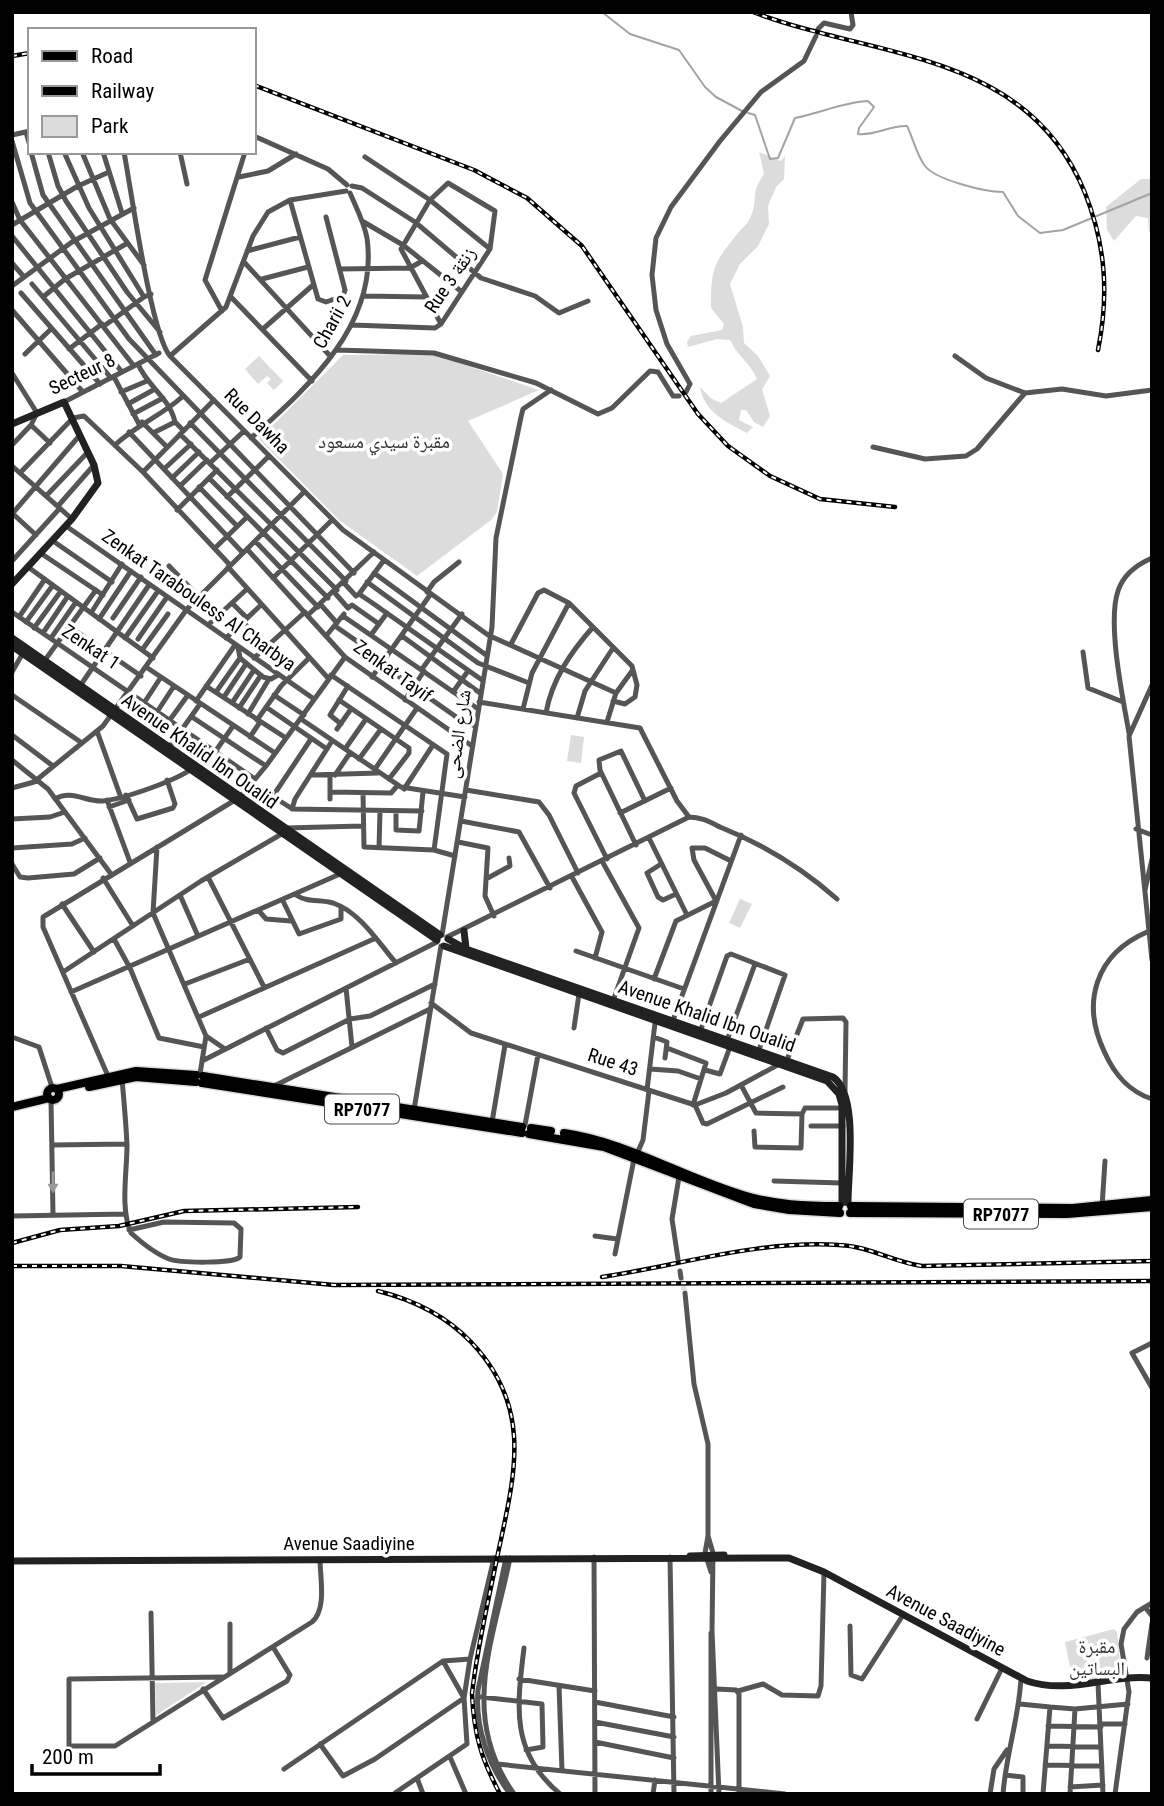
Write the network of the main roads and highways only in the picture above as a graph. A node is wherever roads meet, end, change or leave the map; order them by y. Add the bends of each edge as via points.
1 (12, 424) edge
2 (12, 584) edge
3 (12, 638) edge
4 (12, 646) edge
5 (113, 714) junction
6 (237, 799) junction
7 (285, 830) junction
8 (464, 931) road end
9 (442, 940) junction
10 (466, 949) junction
11 (583, 993) junction
12 (612, 1003) junction
13 (672, 1024) junction
14 (728, 1044) junction
15 (784, 1062) junction
16 (200, 1078) junction
17 (52, 1092) junction
18 (12, 1101) edge
19 (12, 1107) edge
20 (526, 1129) junction
21 (636, 1157) junction
22 (1152, 1200) edge
23 (845, 1207) junction
24 (1152, 1207) edge
25 (12, 1561) edge
26 (1152, 1678) edge

1 - 2 main road, Secteur 8 via 64,402 94,465 97,488
3 - 5 main road, Avenue Khalid Ibn Oualid
4 - 5 main road, Avenue Khalid Ibn Oualid
5 - 6 main road, Avenue Khalid Ibn Oualid
5 - 6 main road, Avenue Khalid Ibn Oualid
6 - 7 main road, Avenue Khalid Ibn Oualid
7 - 9 main road, Avenue Khalid Ibn Oualid
7 - 9 main road, Avenue Khalid Ibn Oualid via 340,874
8 - 10 main road
9 - 10 main road, Avenue Khalid Ibn Oualid
9 - 11 main road, Avenue Khalid Ibn Oualid
10 - 11 main road, Avenue Khalid Ibn Oualid
11 - 12 main road, Avenue Khalid Ibn Oualid
12 - 13 main road, Avenue Khalid Ibn Oualid
12 - 13 main road, Avenue Khalid Ibn Oualid via 655,1023
13 - 14 main road, Avenue Khalid Ibn Oualid
14 - 15 main road, Avenue Khalid Ibn Oualid
14 - 15 main road, Avenue Khalid Ibn Oualid via 759,1050
15 - 23 main road, Avenue Khalid Ibn Oualid via 827,1081 839,1094
15 - 23 main road, Avenue Khalid Ibn Oualid via 832,1077 845,1091 849,1110
16 - 17 main road, RP7077 via 122,1079
16 - 17 main road, RP7077 via 145,1071
16 - 20 main road, RP7077
16 - 20 main road, RP7077
17 - 18 main road, RP7077
17 - 19 main road, RP7077
20 - 21 main road, RP7077
21 - 23 main road, RP7077 via 755,1199
21 - 23 main road, RP7077 via 765,1207
22 - 23 main road, RP7077 via 1102,1207
23 - 24 main road, RP7077 via 1067,1214
25 - 26 main road, Avenue Saadiyine via 797,1559 1021,1678 1056,1687

